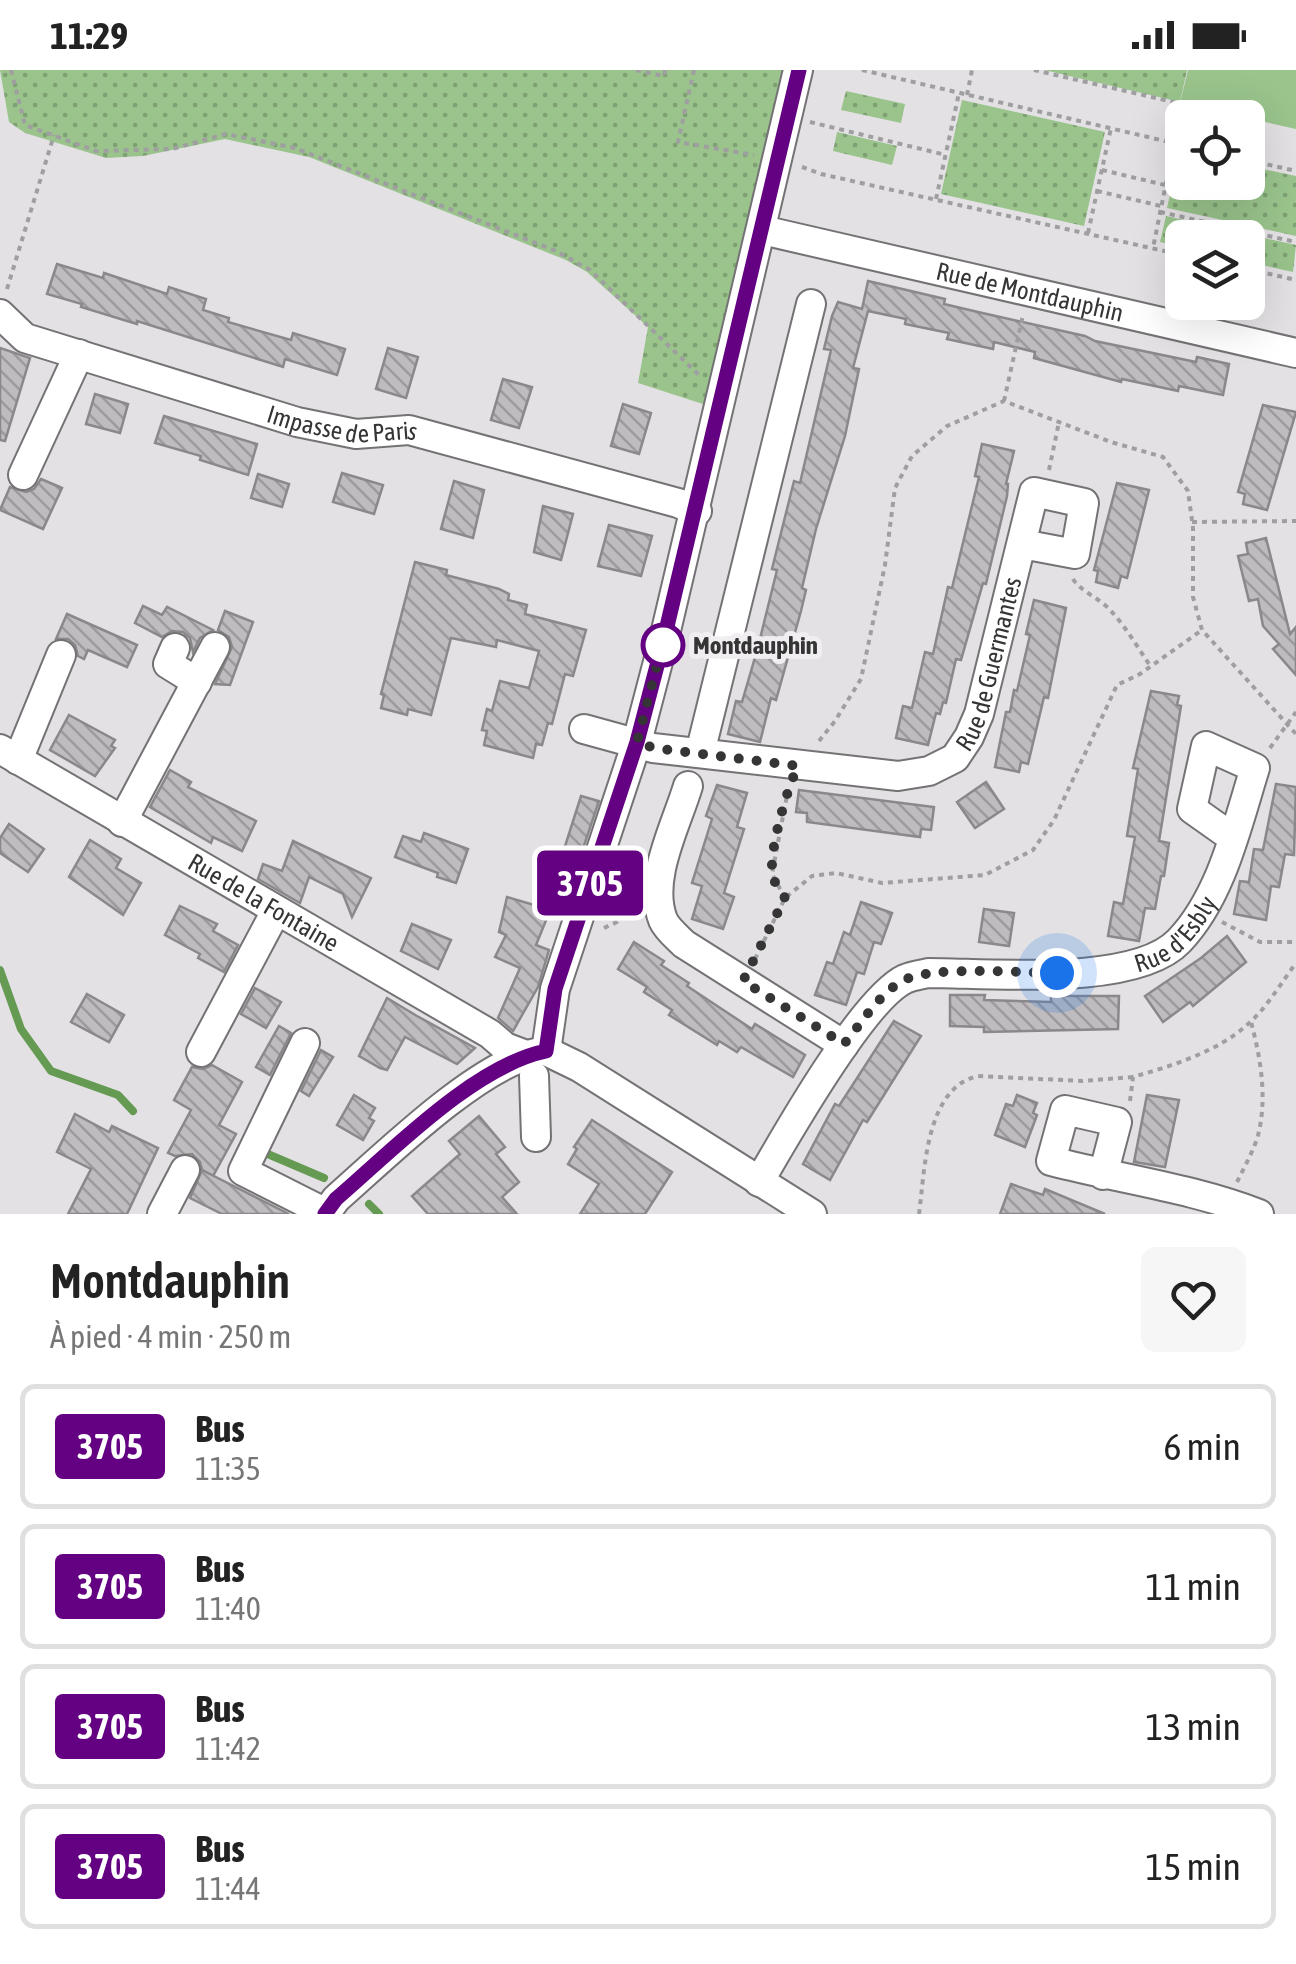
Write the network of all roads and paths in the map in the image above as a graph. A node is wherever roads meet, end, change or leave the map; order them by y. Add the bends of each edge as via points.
1 (11, 70) edge
2 (636, 70) edge
3 (665, 70) edge
4 (694, 70) edge
5 (798, 70) edge
6 (862, 70) edge
7 (972, 70) edge
8 (1034, 70) edge
9 (874, 71) edge
10 (959, 93) junction
11 (967, 95) junction
12 (1165, 100) edge
13 (810, 122) dead end
14 (1111, 128) junction
15 (54, 136) junction
16 (1165, 141) edge
17 (946, 154) junction
18 (777, 160) junction
19 (1265, 164) edge
20 (1102, 170) junction
21 (1296, 171) edge
22 (1165, 186) edge
23 (1097, 191) junction
24 (1165, 191) edge
25 (936, 199) junction
26 (1161, 209) junction
27 (762, 230) junction
28 (1088, 233) junction
29 (1296, 242) edge
30 (1153, 248) junction
31 (1165, 251) edge
32 (1265, 273) edge
33 (1296, 280) edge
34 (1028, 291) junction
35 (3, 304) edge
36 (811, 304) dead end
37 (1296, 353) edge
38 (79, 354) junction
39 (708, 383) dead end
40 (1004, 402) dead end
41 (1059, 422) dead end
42 (23, 475) dead end
43 (1044, 494) junction
44 (697, 511) junction
45 (1296, 521) edge
46 (1192, 522) dead end
47 (1022, 544) junction
48 (1061, 552) junction
49 (1202, 630) dead end
50 (216, 647) dead end
51 (175, 648) dead end
52 (62, 655) dead end
53 (1151, 666) junction
54 (197, 682) junction
55 (1296, 712) edge
56 (1286, 726) dead end
57 (584, 728) dead end
58 (637, 742) junction
59 (700, 753) junction
60 (9, 754) edge
61 (798, 766) junction
62 (688, 786) dead end
63 (122, 822) junction
64 (1233, 838) dead end
65 (659, 891) junction
66 (785, 898) junction
67 (1200, 910) junction
68 (276, 911) junction
69 (600, 930) dead end
70 (1296, 942) edge
71 (1296, 963) edge
72 (743, 981) junction
73 (1250, 1022) junction
74 (305, 1043) dead end
75 (844, 1044) junction
76 (201, 1052) dead end
77 (535, 1060) junction
78 (1132, 1077) junction
79 (1117, 1122) junction
80 (536, 1136) dead end
81 (185, 1170) dead end
82 (1103, 1174) junction
83 (758, 1182) junction
84 (1228, 1202) junction
85 (167, 1212) edge
86 (326, 1213) edge
87 (812, 1214) edge
88 (919, 1214) edge
89 (1259, 1214) edge

1 - 15 path via 25,124
2 - 3 path via 664,76
4 - 18 path via 678,142
5 - 18 street
6 - 9 path
7 - 11 path
8 - 12 path
9 - 10 path
10 - 11 path
10 - 17 path
11 - 14 path
13 - 17 path
14 - 16 path
14 - 20 path
15 - 35 path
15 - 39 path via 96,151 172,149 226,134 295,148 590,270
17 - 25 path
18 - 25 path
18 - 27 street
19 - 21 path
20 - 22 path
20 - 23 path
23 - 26 path
23 - 28 path
24 - 26 path
25 - 28 path
26 - 29 path
26 - 30 path
27 - 34 street, Rue de Montdauphin
27 - 44 street
28 - 30 path
30 - 31 path
32 - 33 path
34 - 37 street, Rue de Montdauphin
34 - 40 path
35 - 38 street, Impasse de Paris via 25,338
36 - 59 street
38 - 42 street
38 - 44 street, Impasse de Paris via 296,422 356,434 409,430
41 - 43 path
43 - 47 street, Rue de Guermantes via 1034,492
43 - 48 street via 1084,503 1074,554
44 - 58 street
45 - 46 path
47 - 48 street, Rue de Guermantes
47 - 61 street, Rue de Guermantes via 979,714 954,758 898,776
48 - 53 path via 1078,587 1114,613
49 - 53 path
50 - 54 street
51 - 54 street via 168,664
52 - 60 street
53 - 66 path via 1118,685 1033,850 985,875 882,883 836,873 812,876
54 - 63 street
55 - 56 path
57 - 58 street, Rue de Guermantes
58 - 59 street, Rue de Guermantes
58 - 77 street
59 - 61 street, Rue de Guermantes
60 - 63 street, Rue de la Fontaine
61 - 66 path via 772,874
62 - 65 street
63 - 68 street, Rue de la Fontaine
64 - 67 street, Rue d'Esbly
65 - 69 path
65 - 72 street via 664,924
66 - 72 path
67 - 70 path via 1260,942
67 - 75 street, Rue d'Esbly via 1178,943 1152,962 1124,970 928,973 904,980
68 - 76 street
68 - 77 street, Rue de la Fontaine
71 - 73 path
72 - 75 street
73 - 78 path via 1172,1066
73 - 84 path via 1262,1062 1257,1138
74 - 86 street via 243,1171
75 - 83 street, Rue d'Esbly
77 - 80 street
77 - 83 street, Rue de la Fontaine via 579,1067
77 - 86 street via 474,1082
78 - 79 path via 1131,1099
78 - 88 path via 968,1079 933,1118
79 - 82 street
79 - 82 street via 1064,1110 1051,1161
81 - 85 street
82 - 84 street
83 - 87 street, Rue de la Fontaine
84 - 89 street

